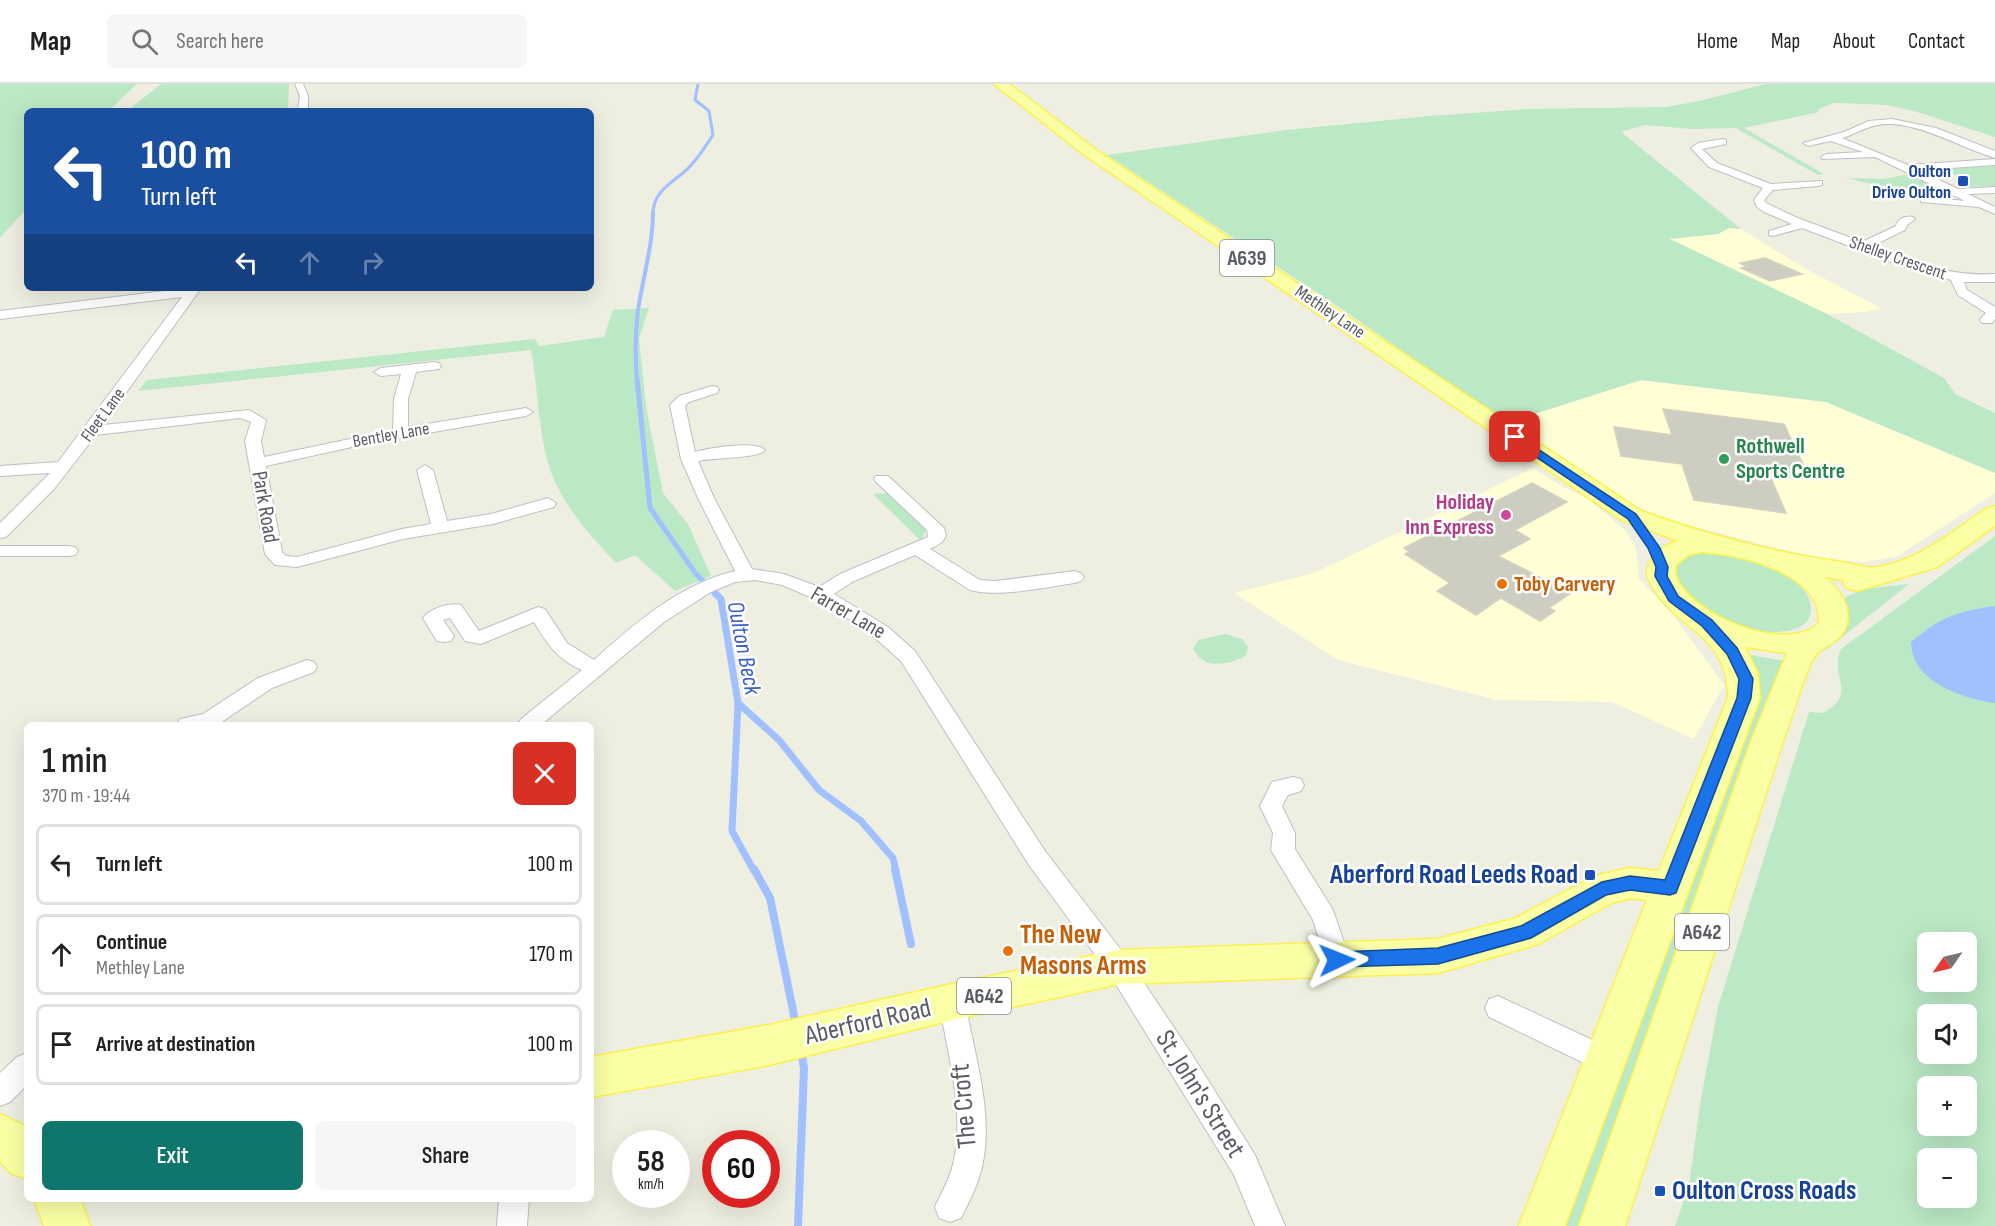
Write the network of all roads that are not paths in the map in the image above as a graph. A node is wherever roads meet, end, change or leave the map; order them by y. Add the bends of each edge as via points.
1 (299, 84) edge
2 (1001, 84) edge
3 (303, 108) edge
4 (1833, 138) junction
5 (1723, 142) dead end
6 (1683, 143) dead end
7 (1808, 143) dead end
8 (1696, 147) junction
9 (1878, 154) junction
10 (1995, 155) edge
11 (1995, 162) edge
12 (1851, 166) dead end
13 (1907, 168) junction
14 (1818, 183) dead end
15 (1770, 187) junction
16 (1995, 190) edge
17 (1957, 191) junction
18 (1925, 200) dead end
19 (1990, 208) edge
20 (1901, 221) dead end
21 (1803, 224) junction
22 (1773, 232) dead end
23 (1862, 246) junction
24 (1956, 278) junction
25 (1995, 278) edge
26 (186, 291) edge
27 (193, 291) edge
28 (1991, 314) edge
29 (0, 315) edge
30 (435, 366) dead end
31 (410, 368) junction
32 (381, 372) dead end
33 (712, 390) dead end
34 (526, 412) dead end
35 (91, 431) junction
36 (399, 432) junction
37 (757, 450) dead end
38 (689, 459) junction
39 (257, 463) junction
40 (62, 467) junction
41 (425, 470) dead end
42 (0, 471) edge
43 (882, 479) dead end
44 (548, 503) dead end
45 (1995, 514) edge
46 (1632, 516) junction
47 (440, 527) junction
48 (0, 533) edge
49 (1726, 545) junction
50 (918, 549) junction
51 (0, 551) edge
52 (69, 551) dead end
53 (1771, 557) junction
54 (1662, 567) junction
55 (746, 574) junction
56 (1876, 576) junction
57 (1075, 577) dead end
58 (821, 594) junction
59 (1829, 599) junction
60 (1707, 623) junction
61 (444, 636) dead end
62 (1809, 642) junction
63 (307, 667) dead end
64 (596, 668) junction
65 (205, 722) edge
66 (531, 722) edge
67 (1293, 785) dead end
68 (1670, 888) junction
69 (1337, 960) junction
70 (1119, 967) junction
71 (952, 1002) junction
72 (1498, 1008) dead end
73 (1604, 1059) junction
74 (24, 1069) edge
75 (594, 1076) edge
76 (0, 1092) edge
77 (0, 1136) edge
78 (24, 1153) edge
79 (58, 1202) edge
80 (514, 1202) edge
81 (950, 1207) dead end
82 (67, 1226) edge
83 (512, 1226) edge
84 (1270, 1226) edge
85 (1542, 1226) edge
86 (1602, 1226) edge

1 - 3 street
2 - 46 main road, Methley Lane / A639 via 1091,153
4 - 7 street
4 - 9 street
4 - 10 street via 1872,123 1900,123 1933,130
5 - 8 street
6 - 8 street
8 - 15 street via 1713,165
9 - 12 street via 1830,157
9 - 13 street
11 - 13 street
13 - 17 street
14 - 15 street
15 - 21 street, Shelley Crescent via 1760,196 1761,205
16 - 17 street
17 - 19 street
18 - 19 street
20 - 23 street via 1901,228
21 - 22 street
21 - 23 street, Shelley Crescent
23 - 24 street, Shelley Crescent
24 - 25 street, Shelley Crescent
24 - 28 street via 1962,292
26 - 29 street
27 - 35 street, Fleet Lane
30 - 31 street
31 - 32 street
31 - 36 street
33 - 38 street via 677,405
34 - 36 street, Bentley Lane
35 - 39 street, Park Road via 249,414 259,420 253,441
35 - 40 street, Fleet Lane
36 - 39 street, Bentley Lane
37 - 38 street via 710,453
38 - 55 street
39 - 47 street, Park Road via 274,554 281,561 307,560 382,538
40 - 42 street
40 - 48 street, Fleet Lane
41 - 47 street
43 - 50 street via 935,528 935,540
44 - 47 street, Park Road via 493,519
45 - 56 main road via 1926,561
46 - 49 main road, Methley Lane / A639
46 - 54 main road, Methley Lane / A639
49 - 53 main road
49 - 54 main road via 1701,544 1679,549
50 - 57 street via 976,586
50 - 58 street via 846,578
51 - 52 street
53 - 56 main road
53 - 59 main road via 1798,570
54 - 60 main road, A642 via 1661,576 1673,598
55 - 58 street, Farrer Lane via 775,577
55 - 64 street, Farrer Lane via 694,594 650,622
56 - 59 main road via 1851,584
58 - 70 street, Farrer Lane via 882,630 908,656 1037,858
59 - 62 main road, A642 via 1835,615 1832,628
60 - 62 main road, A642 via 1753,640
60 - 68 main road, A642 via 1741,666 1746,679 1744,698
61 - 64 street via 432,618 454,609 472,636 481,638 538,613 559,648 572,659
62 - 86 main road, A642 via 1797,662 1767,741
63 - 65 street via 265,683
64 - 66 street, Farrer Lane
67 - 69 street via 1280,788 1271,806 1284,833 1283,850 1324,916
68 - 69 main road, Aberford Road / A642 via 1630,883 1602,890 1525,932 1438,956
68 - 73 main road, A642
69 - 70 main road, Aberford Road / A642
70 - 71 main road, Aberford Road / A642
70 - 84 street, St. John's Street via 1245,1165
71 - 75 main road, Aberford Road / A642 via 769,1045
71 - 81 street, The Croft via 970,1122 969,1159
72 - 73 street
73 - 85 main road, A642
74 - 76 street
77 - 78 main road
79 - 82 main road
80 - 83 street

